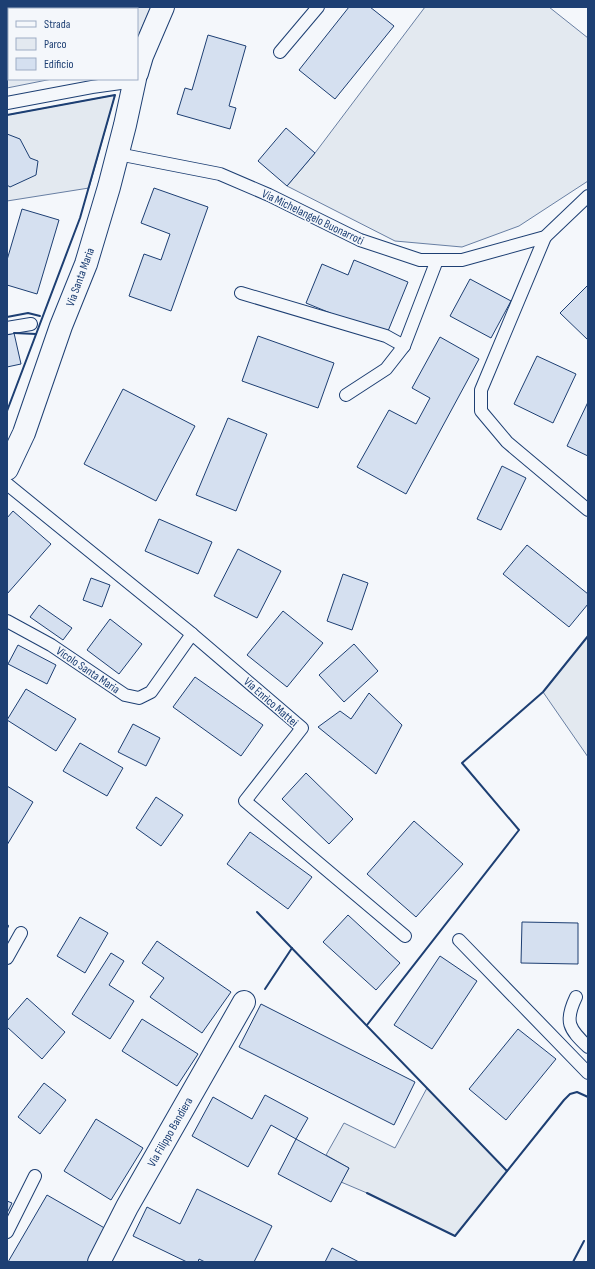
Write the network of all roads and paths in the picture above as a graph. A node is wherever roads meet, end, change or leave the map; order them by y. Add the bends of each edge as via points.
1 (163, 7) edge
2 (318, 7) edge
3 (280, 52) dead end
4 (138, 71) edge
5 (126, 80) edge
6 (136, 80) edge
7 (7, 102) edge
8 (118, 154) junction
9 (586, 204) edge
10 (545, 237) junction
11 (437, 260) junction
12 (241, 293) dead end
13 (31, 324) dead end
14 (7, 328) edge
15 (404, 346) junction
16 (346, 395) dead end
17 (7, 469) edge
18 (7, 484) edge
19 (588, 510) edge
20 (7, 621) edge
21 (192, 634) junction
22 (21, 934) dead end
23 (405, 936) dead end
24 (459, 940) dead end
25 (7, 958) edge
26 (576, 997) dead end
27 (244, 1002) dead end
28 (588, 1047) edge
29 (588, 1073) edge
30 (35, 1176) dead end
31 (7, 1232) edge
32 (99, 1262) edge

1 - 4 street, Via Santa Maria
2 - 3 lane
5 - 7 lane
6 - 8 street, Via Santa Maria
8 - 11 lane, Via Michelangelo Buonarroti via 220,174 360,240 420,260
8 - 17 street, Via Santa Maria via 86,264 24,433
9 - 10 lane, Via Michelangelo Buonarroti
10 - 11 lane, Via Michelangelo Buonarroti via 462,260
10 - 19 lane via 481,390 481,411 507,442
11 - 15 lane
12 - 15 lane via 386,336
13 - 14 lane
15 - 16 lane via 386,369
18 - 21 lane, Via Enrico Mattei
20 - 21 lane, Vicolo Santa Maria via 51,645 125,695 139,698 151,692
21 - 23 lane, Via Enrico Mattei via 302,728 245,801
22 - 25 lane
24 - 29 lane
26 - 28 lane via 570,1009 571,1028
27 - 32 street, Via Filippo Bandiera via 127,1207
30 - 31 lane

